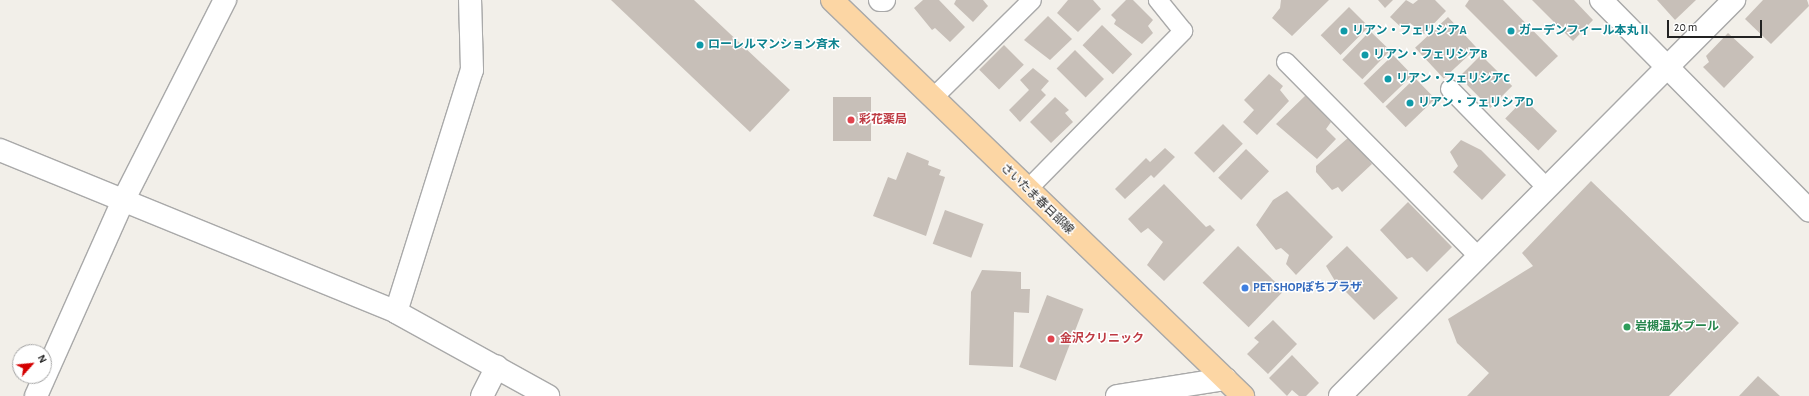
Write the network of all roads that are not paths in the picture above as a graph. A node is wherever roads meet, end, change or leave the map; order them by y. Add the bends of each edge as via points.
1 (225, 0) edge
2 (470, 0) edge
3 (832, 0) edge
4 (880, 0) edge
5 (884, 0) edge
6 (1032, 0) edge
7 (1158, 0) edge
8 (1601, 0) edge
9 (1734, 0) edge
10 (1286, 62) dead end
11 (1667, 68) junction
12 (1450, 89) dead end
13 (932, 98) junction
14 (0, 150) edge
15 (1547, 188) junction
16 (1027, 190) junction
17 (122, 203) junction
18 (1809, 210) edge
19 (1479, 257) junction
20 (396, 312) junction
21 (498, 367) junction
22 (1226, 379) junction
23 (36, 396) edge
24 (482, 396) edge
25 (548, 396) edge
26 (1117, 396) edge
27 (1243, 396) edge
28 (1340, 396) edge

1 - 17 street
2 - 20 street via 472,70
3 - 13 main road, さいたま春日部線
4 - 5 street
6 - 13 lane
7 - 16 lane via 1183,31
8 - 11 street
9 - 11 street
10 - 19 lane
11 - 15 street
11 - 18 street
12 - 15 lane
13 - 16 main road, さいたま春日部線
14 - 17 street
15 - 19 street
16 - 22 main road, さいたま春日部線
17 - 20 street
17 - 23 street
19 - 28 street
20 - 21 street
21 - 24 street
21 - 25 street
22 - 26 street
22 - 27 main road, さいたま春日部線

